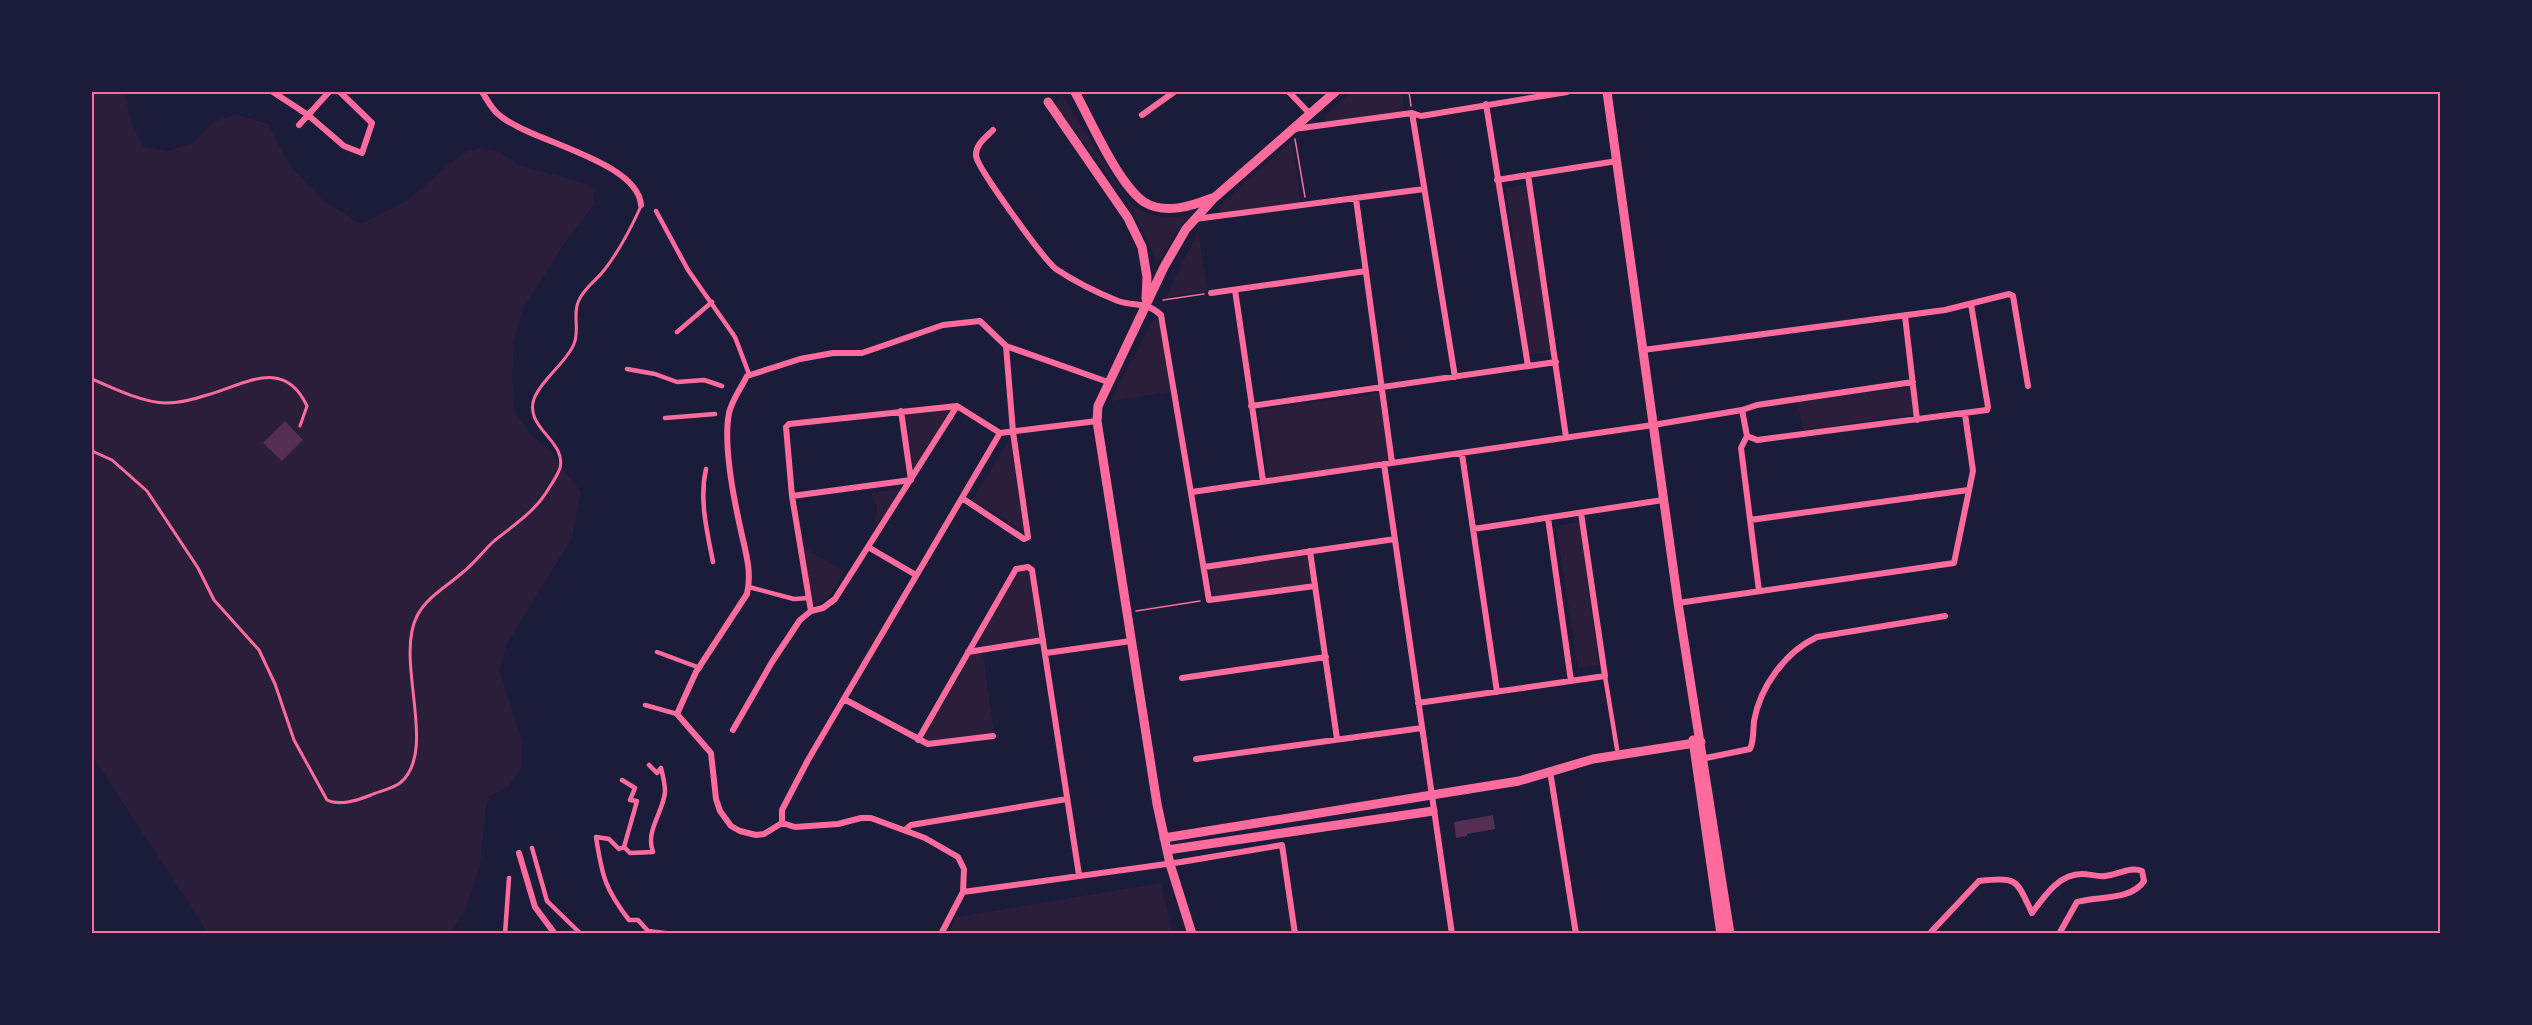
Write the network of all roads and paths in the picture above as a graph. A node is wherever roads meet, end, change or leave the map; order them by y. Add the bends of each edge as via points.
1 (273, 92) edge
2 (329, 92) edge
3 (340, 92) edge
4 (482, 92) edge
5 (1075, 92) edge
6 (1174, 92) edge
7 (1289, 92) edge
8 (1335, 92) edge
9 (1409, 92) edge
10 (1567, 92) edge
11 (1607, 92) edge
12 (1048, 102) dead end
13 (1486, 105) junction
14 (1412, 113) junction
15 (1310, 114) junction
16 (308, 115) junction
17 (1142, 115) dead end
18 (299, 125) dead end
19 (1293, 129) junction
20 (993, 130) dead end
21 (1617, 161) junction
22 (1528, 175) junction
23 (1497, 180) junction
24 (1425, 189) junction
25 (1214, 198) junction
26 (1356, 200) junction
27 (641, 205) joint
28 (1306, 206) junction
29 (656, 211) dead end
30 (1194, 219) junction
31 (1366, 270) junction
32 (1235, 290) junction
33 (1211, 293) joint
34 (1163, 300) dead end
35 (712, 302) junction
36 (1146, 304) junction
37 (1971, 304) junction
38 (1905, 316) junction
39 (677, 332) dead end
40 (1006, 346) junction
41 (1643, 350) junction
42 (1556, 362) junction
43 (1528, 366) junction
44 (627, 369) dead end
45 (749, 374) junction
46 (1455, 377) junction
47 (92, 379) edge
48 (1108, 382) junction
49 (1913, 382) junction
50 (722, 386) dead end
51 (1382, 386) junction
52 (2028, 386) dead end
53 (957, 406) junction
54 (1251, 406) junction
55 (1742, 410) junction
56 (901, 411) junction
57 (714, 414) dead end
58 (1965, 414) junction
59 (665, 418) dead end
60 (1917, 420) junction
61 (1097, 421) junction
62 (1653, 425) junction
63 (300, 426) dead end
64 (1013, 432) junction
65 (1000, 433) junction
66 (1747, 436) junction
67 (1566, 437) junction
68 (92, 451) edge
69 (1462, 454) junction
70 (1384, 464) junction
71 (1392, 464) junction
72 (706, 470) dead end
73 (911, 480) junction
74 (1263, 481) junction
75 (1968, 490) junction
76 (1192, 492) junction
77 (792, 496) junction
78 (962, 498) junction
79 (1663, 500) junction
80 (1581, 513) junction
81 (1548, 518) junction
82 (1750, 520) junction
83 (1473, 529) junction
84 (1395, 539) junction
85 (868, 547) junction
86 (1310, 551) junction
87 (712, 562) dead end
88 (1204, 567) junction
89 (916, 575) junction
90 (1315, 586) junction
91 (749, 587) junction
92 (1759, 591) junction
93 (809, 598) junction
94 (1209, 600) junction
95 (1678, 603) junction
96 (811, 611) junction
97 (1126, 613) junction
98 (1945, 616) dead end
99 (1043, 640) junction
100 (1131, 641) junction
101 (657, 652) dead end
102 (968, 652) junction
103 (1046, 653) junction
104 (1326, 657) junction
105 (700, 668) junction
106 (1605, 676) junction
107 (1182, 678) dead end
108 (1571, 681) junction
109 (1497, 692) junction
110 (844, 699) junction
111 (1418, 703) junction
112 (645, 705) dead end
113 (677, 714) junction
114 (1422, 728) junction
115 (732, 730) dead end
116 (993, 736) dead end
117 (1337, 739) junction
118 (918, 740) junction
119 (1697, 742) junction
120 (1617, 749) dead end
121 (1196, 759) dead end
122 (1699, 759) junction
123 (649, 765) dead end
124 (1550, 771) junction
125 (622, 780) dead end
126 (1431, 796) junction
127 (1067, 799) junction
128 (1433, 811) junction
129 (782, 823) junction
130 (905, 830) junction
131 (1164, 837) junction
132 (624, 847) junction
133 (532, 849) dead end
134 (1167, 850) junction
135 (519, 853) dead end
136 (1170, 864) junction
137 (1079, 875) junction
138 (509, 878) dead end
139 (963, 892) junction
140 (648, 932) edge
141 (1930, 932) edge
142 (505, 933) edge
143 (555, 933) edge
144 (581, 933) edge
145 (673, 933) edge
146 (941, 933) edge
147 (1192, 933) edge
148 (1295, 933) edge
149 (1452, 933) edge
150 (1576, 933) edge
151 (1721, 933) edge
152 (1730, 933) edge
153 (2059, 933) edge

1 - 16 street
2 - 16 street
3 - 16 street via 372,123 362,153 344,146
4 - 27 street via 499,115 510,122 587,154 632,184
5 - 25 main road via 1120,175 1145,202 1183,208
6 - 17 street
7 - 15 street
8 - 15 main road
9 - 14 path
10 - 13 street
11 - 21 main road
12 - 36 main road via 1135,231 1145,261
13 - 14 street via 1421,116
13 - 23 street
14 - 19 street
14 - 24 street
15 - 19 main road
16 - 18 street
19 - 25 main road
19 - 28 path
20 - 36 street via 979,145 977,159 1054,268 1119,301
21 - 22 street
21 - 41 main road
22 - 23 street
22 - 42 street
23 - 43 street
24 - 26 street
24 - 46 street
25 - 30 main road
26 - 28 street
26 - 31 street
27 - 68 lane via 613,258 578,301 574,345 534,399 535,418 559,458 560,467 550,487 536,507 440,589 416,617 410,657 418,724 409,768 398,785 365,798 339,803 327,800 294,740 259,650 213,600 198,568 147,491 112,460
28 - 30 street
29 - 35 street via 688,270
30 - 36 main road via 1175,246
31 - 32 street
31 - 51 street
32 - 33 street
32 - 54 street
33 - 34 path
35 - 39 street
35 - 45 street via 739,346
36 - 48 main road
36 - 76 street via 1161,315
37 - 38 street
37 - 52 street via 2012,294
37 - 58 street via 1989,406 1987,411
38 - 41 street
38 - 49 street
40 - 45 street via 980,321 968,321 944,325 862,353 819,355
40 - 48 street
40 - 64 street
41 - 62 main road
42 - 43 street
42 - 67 street
43 - 46 street
44 - 50 street via 677,382 704,380
45 - 91 street via 729,413 728,436 735,504 750,569
46 - 51 street
47 - 63 lane via 166,403 209,395 249,380 280,378 302,396 307,406
48 - 61 main road via 1098,406
49 - 55 street
49 - 60 street
51 - 54 street
51 - 71 street
53 - 56 street
53 - 65 street
53 - 73 street
54 - 74 street
55 - 62 street
55 - 66 street
56 - 73 street
56 - 77 street via 789,424 786,433
57 - 59 street
58 - 60 street
58 - 75 street via 1973,471
60 - 66 street via 1757,440
61 - 64 street
61 - 97 main road
62 - 67 street
62 - 79 main road
64 - 65 street
64 - 78 street via 1028,537
65 - 78 street
66 - 82 street via 1741,448
67 - 69 street
69 - 71 street
69 - 83 street
70 - 71 street
70 - 74 street
70 - 84 street
72 - 87 street via 703,506
73 - 77 street
73 - 85 street
74 - 76 street
75 - 82 street
75 - 92 street via 1954,562
76 - 88 street
77 - 93 street
78 - 89 street
79 - 80 street
79 - 95 main road
80 - 81 street
80 - 106 street
81 - 83 street
81 - 108 street
82 - 92 street
83 - 109 street
84 - 86 street
84 - 111 street
85 - 89 street
85 - 96 street via 835,599
86 - 88 street
86 - 90 street
88 - 94 street
89 - 110 street
90 - 94 street
90 - 104 street
91 - 93 street via 794,599
91 - 105 street
92 - 95 street
93 - 96 street
94 - 97 path
95 - 119 main road
96 - 115 street via 794,629
97 - 100 main road
98 - 122 street via 1809,641 1776,670 1761,697 1750,749
99 - 102 street
99 - 102 street via 1032,570 1024,566 1016,569
99 - 103 street
100 - 103 street
100 - 131 main road
101 - 105 street
102 - 118 street
103 - 127 street
104 - 107 street
104 - 117 street
105 - 113 street
106 - 108 street
106 - 120 street
108 - 109 street
109 - 111 street
110 - 118 street
110 - 129 street via 782,810
111 - 114 street
112 - 113 street
113 - 129 street via 709,749 716,799 731,826 756,835
114 - 117 street
114 - 126 street
116 - 118 street via 928,744
117 - 121 street
119 - 122 main road
119 - 124 main road via 1593,759
122 - 151 main road
122 - 152 main road
123 - 132 street via 657,773 661,768 665,792 651,834 653,852 630,853
124 - 126 main road via 1520,781
124 - 150 street
125 - 132 street via 635,788 630,800 637,801
126 - 128 street
126 - 131 main road
127 - 130 street via 911,825
127 - 137 street
128 - 134 main road
128 - 149 street
129 - 130 street via 789,827 838,824 866,817
130 - 139 street via 960,859 964,869
131 - 134 main road
132 - 140 street via 619,849 609,839 596,837 607,890 629,920 638,920
133 - 144 street via 547,901
134 - 136 main road
135 - 143 street via 535,907
136 - 137 street
136 - 147 main road
136 - 148 street via 1282,845
137 - 139 street
138 - 142 street
139 - 146 street
140 - 145 street
141 - 153 street via 1979,881 2010,880 2019,884 2032,913 2049,890 2065,878 2142,871 2144,882 2138,888 2078,902

